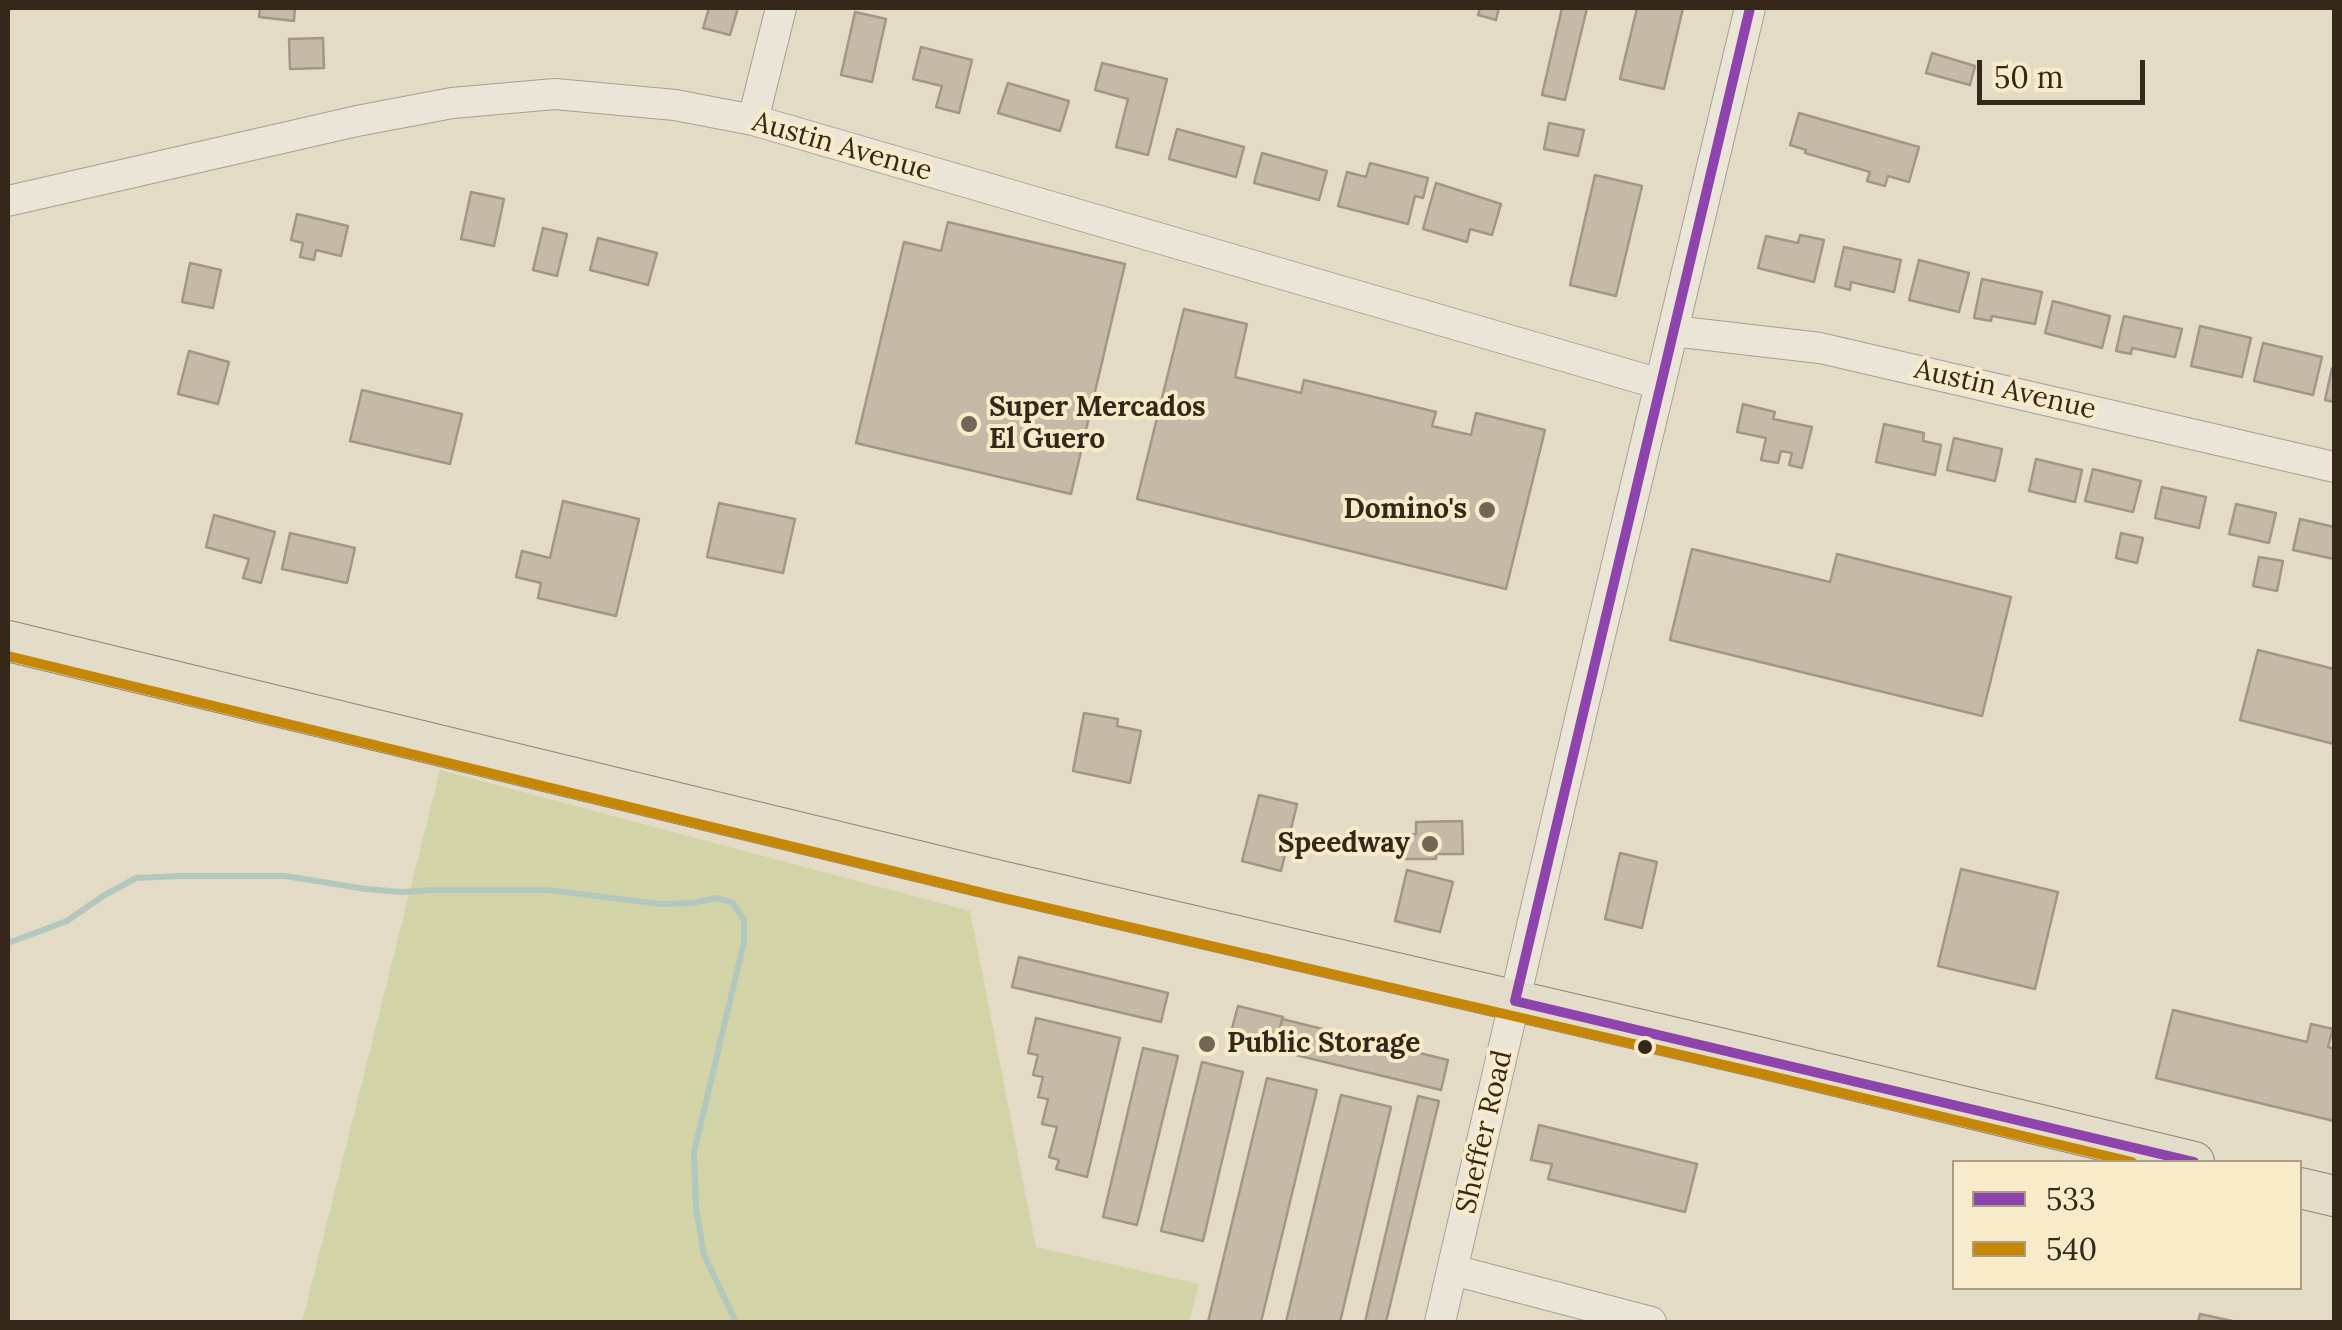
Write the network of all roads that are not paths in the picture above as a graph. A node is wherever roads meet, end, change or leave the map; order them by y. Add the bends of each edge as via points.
1 (780, 8) edge
2 (1750, 8) edge
3 (753, 120) junction
4 (11, 200) edge
5 (1673, 332) junction
6 (1660, 384) junction
7 (2334, 466) edge
8 (8, 641) edge
9 (1515, 1001) junction
10 (2186, 1160) edge
11 (2302, 1188) edge
12 (2334, 1196) edge
13 (1453, 1270) junction
14 (1440, 1322) edge
15 (1651, 1322) edge

1 - 3 street
2 - 5 street, Sheffer Road
3 - 4 street, Austin Avenue via 555,94 452,102
3 - 6 street, Austin Avenue
5 - 6 street, Sheffer Road
5 - 7 street, Austin Avenue via 1820,348
6 - 9 street, Sheffer Road
8 - 9 main road
9 - 10 main road
9 - 13 street, Sheffer Road
11 - 12 main road
13 - 14 street, Sheffer Road
13 - 15 street

